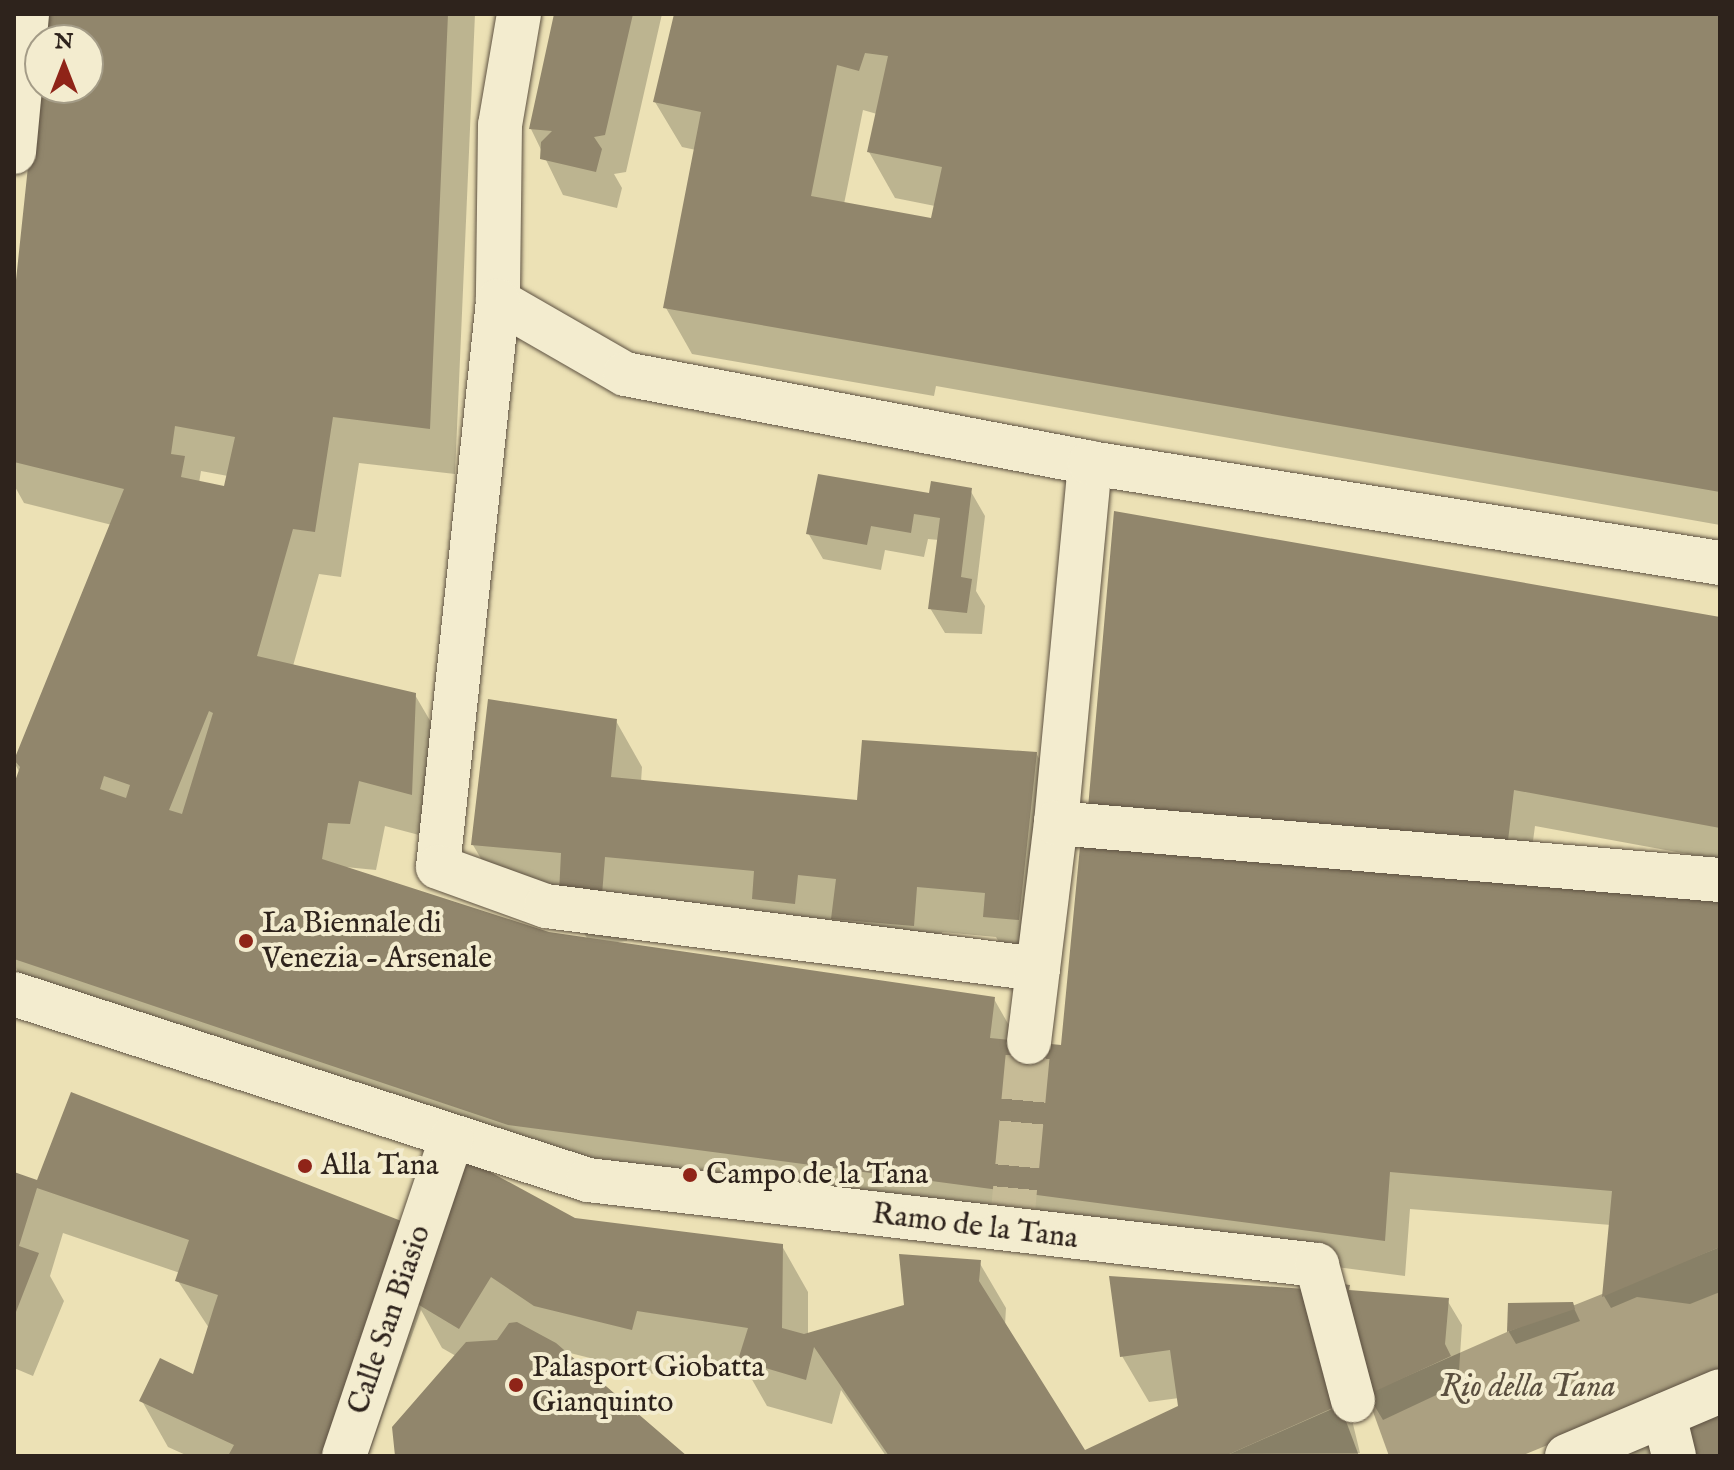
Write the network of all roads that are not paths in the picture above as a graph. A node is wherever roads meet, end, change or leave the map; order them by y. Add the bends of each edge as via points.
1 (27, 14) edge
2 (519, 14) edge
3 (14, 152) edge
4 (498, 301) junction
5 (1090, 463) junction
6 (1720, 563) edge
7 (1056, 823) junction
8 (1720, 880) edge
9 (1038, 969) junction
10 (14, 994) edge
11 (1029, 1042) tunnel mouth
12 (451, 1139) junction
13 (1720, 1391) edge
14 (1353, 1400) dead end
15 (1668, 1434) edge
16 (344, 1456) edge
17 (1567, 1456) edge

1 - 3 street
2 - 4 street via 500,125
4 - 5 street via 625,374
4 - 9 street via 438,867 546,906
5 - 6 street
5 - 7 street
7 - 8 street
7 - 9 street
9 - 11 street
10 - 12 street
12 - 14 street, Ramo de la Tana via 588,1180 1317,1265
12 - 16 street, Calle San Biasio
13 - 15 street
15 - 17 street

